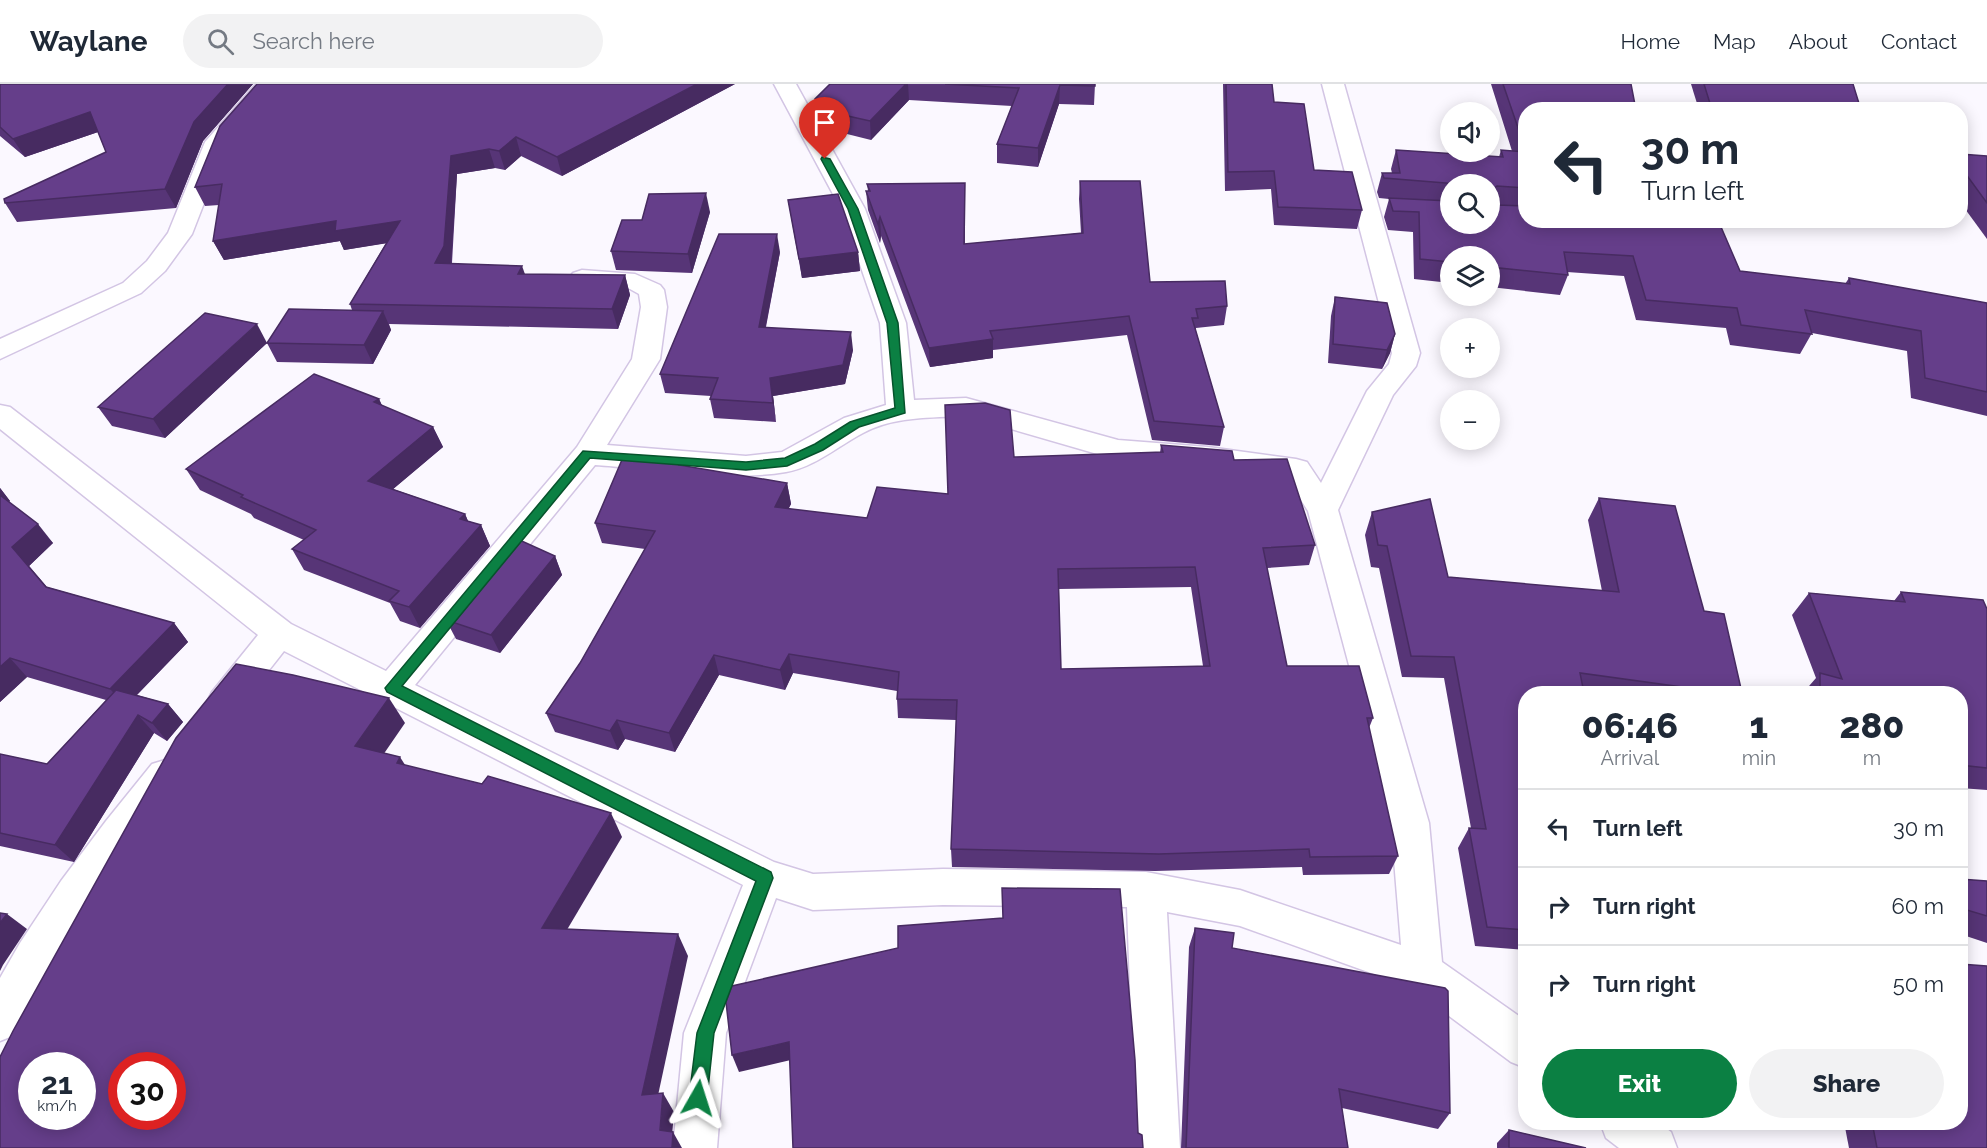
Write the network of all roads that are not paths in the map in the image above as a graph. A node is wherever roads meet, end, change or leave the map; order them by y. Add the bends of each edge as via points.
1 (268, 84) edge
2 (785, 84) edge
3 (1333, 84) edge
4 (552, 276) edge
5 (0, 350) edge
6 (901, 410) junction
7 (0, 414) edge
8 (587, 454) junction
9 (1323, 510) junction
10 (279, 633) junction
11 (392, 688) junction
12 (765, 878) junction
13 (1146, 890) junction
14 (1423, 972) junction
15 (0, 1021) edge
16 (1518, 1041) edge
17 (1632, 1130) edge
18 (695, 1148) edge
19 (1158, 1148) edge
20 (1654, 1148) edge

1 - 5 street via 216,142 180,234 156,266 132,288
2 - 6 street via 853,209 893,323
3 - 9 street via 1376,208 1406,353 1402,366 1381,391
4 - 8 street via 635,282 651,290 654,307 646,359
6 - 8 street via 854,425 787,462 746,466
6 - 9 street via 966,407 1118,450 1296,469
7 - 10 street
8 - 11 street
9 - 14 street via 1410,823
10 - 11 street
10 - 15 street via 117,833 19,980
11 - 12 street
12 - 13 street via 813,892 943,887
12 - 18 street via 705,1033
13 - 14 street via 1240,908
13 - 19 street
14 - 16 street
17 - 20 street

